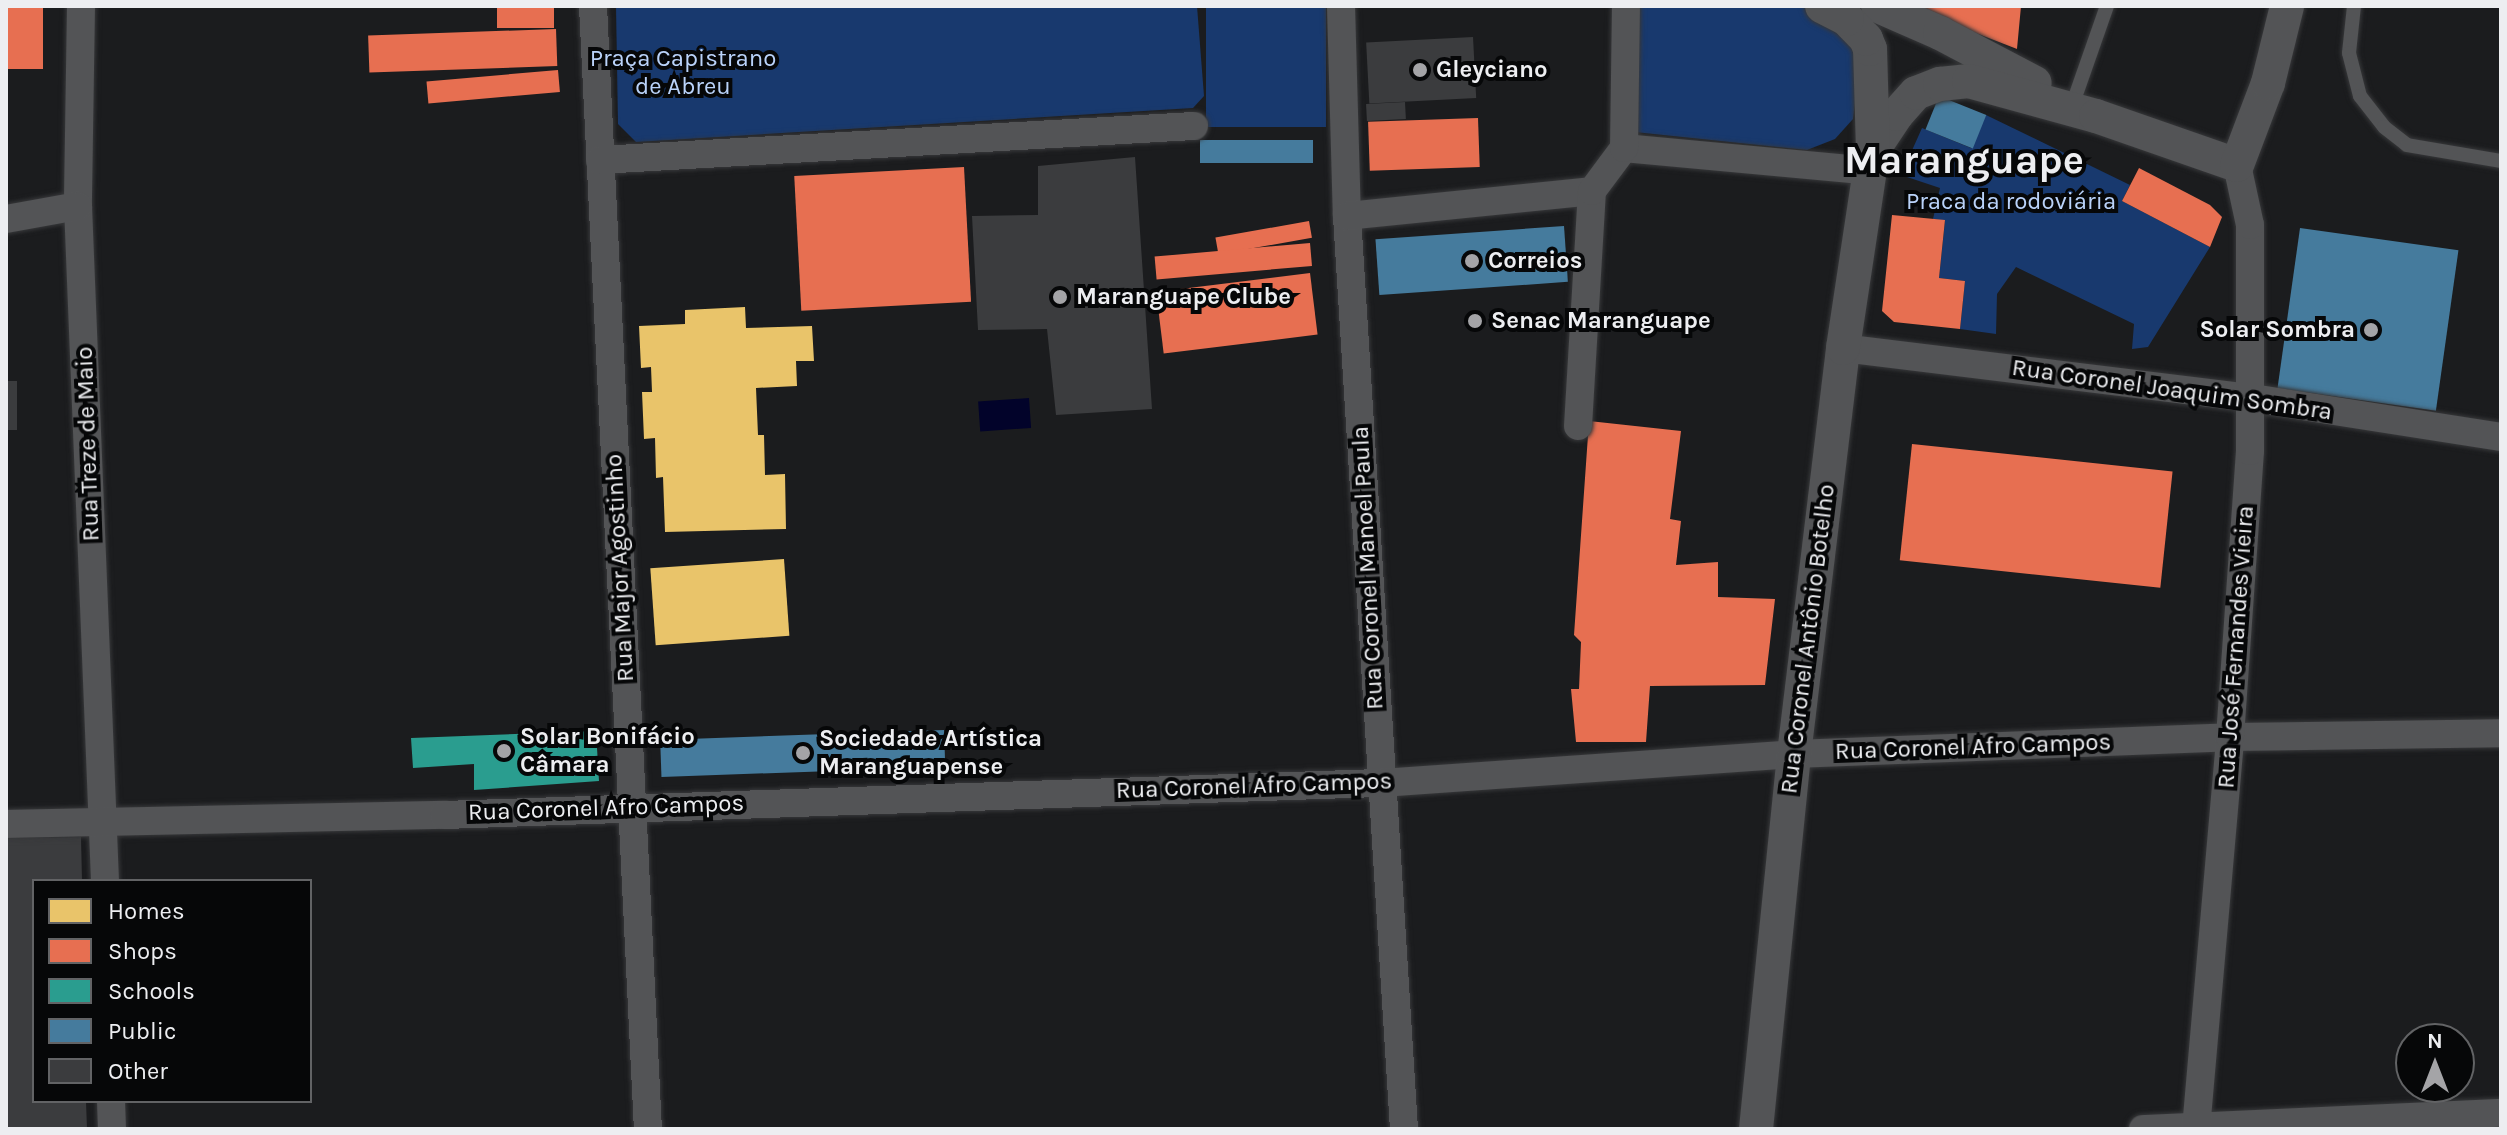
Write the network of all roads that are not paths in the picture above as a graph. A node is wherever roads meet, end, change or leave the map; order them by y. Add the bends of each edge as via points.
1 (81, 6) edge
2 (593, 6) edge
3 (1341, 6) edge
4 (1626, 6) edge
5 (1822, 6) edge
6 (1878, 6) edge
7 (2107, 6) edge
8 (2287, 6) edge
9 (2354, 6) edge
10 (2084, 110) junction
11 (1194, 126) dead end
12 (1624, 148) junction
13 (600, 160) junction
14 (1871, 160) junction
15 (2501, 161) edge
16 (2237, 165) junction
17 (1592, 191) junction
18 (78, 206) junction
19 (1347, 216) junction
20 (6, 219) edge
21 (1843, 348) junction
22 (2252, 398) junction
23 (1578, 426) dead end
24 (2501, 437) edge
25 (2501, 733) edge
26 (2230, 737) junction
27 (1794, 754) junction
28 (1381, 783) junction
29 (631, 806) junction
30 (103, 823) junction
31 (6, 824) edge
32 (105, 879) edge
33 (111, 1103) edge
34 (2501, 1113) edge
35 (2196, 1128) edge
36 (112, 1129) edge
37 (648, 1129) edge
38 (1404, 1129) edge
39 (1756, 1129) edge
40 (2143, 1129) edge

1 - 18 street, Rua Treze de Maio
2 - 13 street, Rua Major Agostinho
3 - 19 street, Rua Coronel Manoel Paula
4 - 12 street
5 - 14 street, Rua Coronel Antônio Botelho via 1847,19 1870,49
6 - 10 street
7 - 10 lane
8 - 16 street via 2268,83
9 - 15 lane via 2349,53 2360,96 2384,127 2407,145
10 - 14 street, Rua Coronel Antônio Botelho via 1969,81 1940,84 1916,93 1897,114
10 - 16 street
11 - 13 street
12 - 14 street
12 - 17 street
13 - 29 street, Rua Major Agostinho
14 - 21 street, Rua Coronel Antônio Botelho
16 - 22 street, Rua José Fernandes Vieira via 2250,225
17 - 19 street
17 - 23 street
18 - 20 street
18 - 30 street, Rua Treze de Maio
19 - 28 street, Rua Coronel Manoel Paula
21 - 22 street, Rua Coronel Joaquim Sombra
21 - 27 street, Rua Coronel Antônio Botelho
22 - 24 street, Rua Coronel Joaquim Sombra
22 - 26 street, Rua José Fernandes Vieira
25 - 26 street, Rua Coronel Afro Campos
26 - 27 street, Rua Coronel Afro Campos
26 - 35 street, Rua José Fernandes Vieira
27 - 28 street, Rua Coronel Afro Campos
27 - 39 street, Rua Coronel Antônio Botelho
28 - 29 street, Rua Coronel Afro Campos
28 - 38 street, Rua Coronel Manoel Paula
29 - 30 street, Rua Coronel Afro Campos
29 - 37 street, Rua Major Agostinho
30 - 31 street, Rua Coronel Afro Campos
30 - 32 street, Rua Treze de Maio
33 - 36 street
34 - 35 street
35 - 40 street

